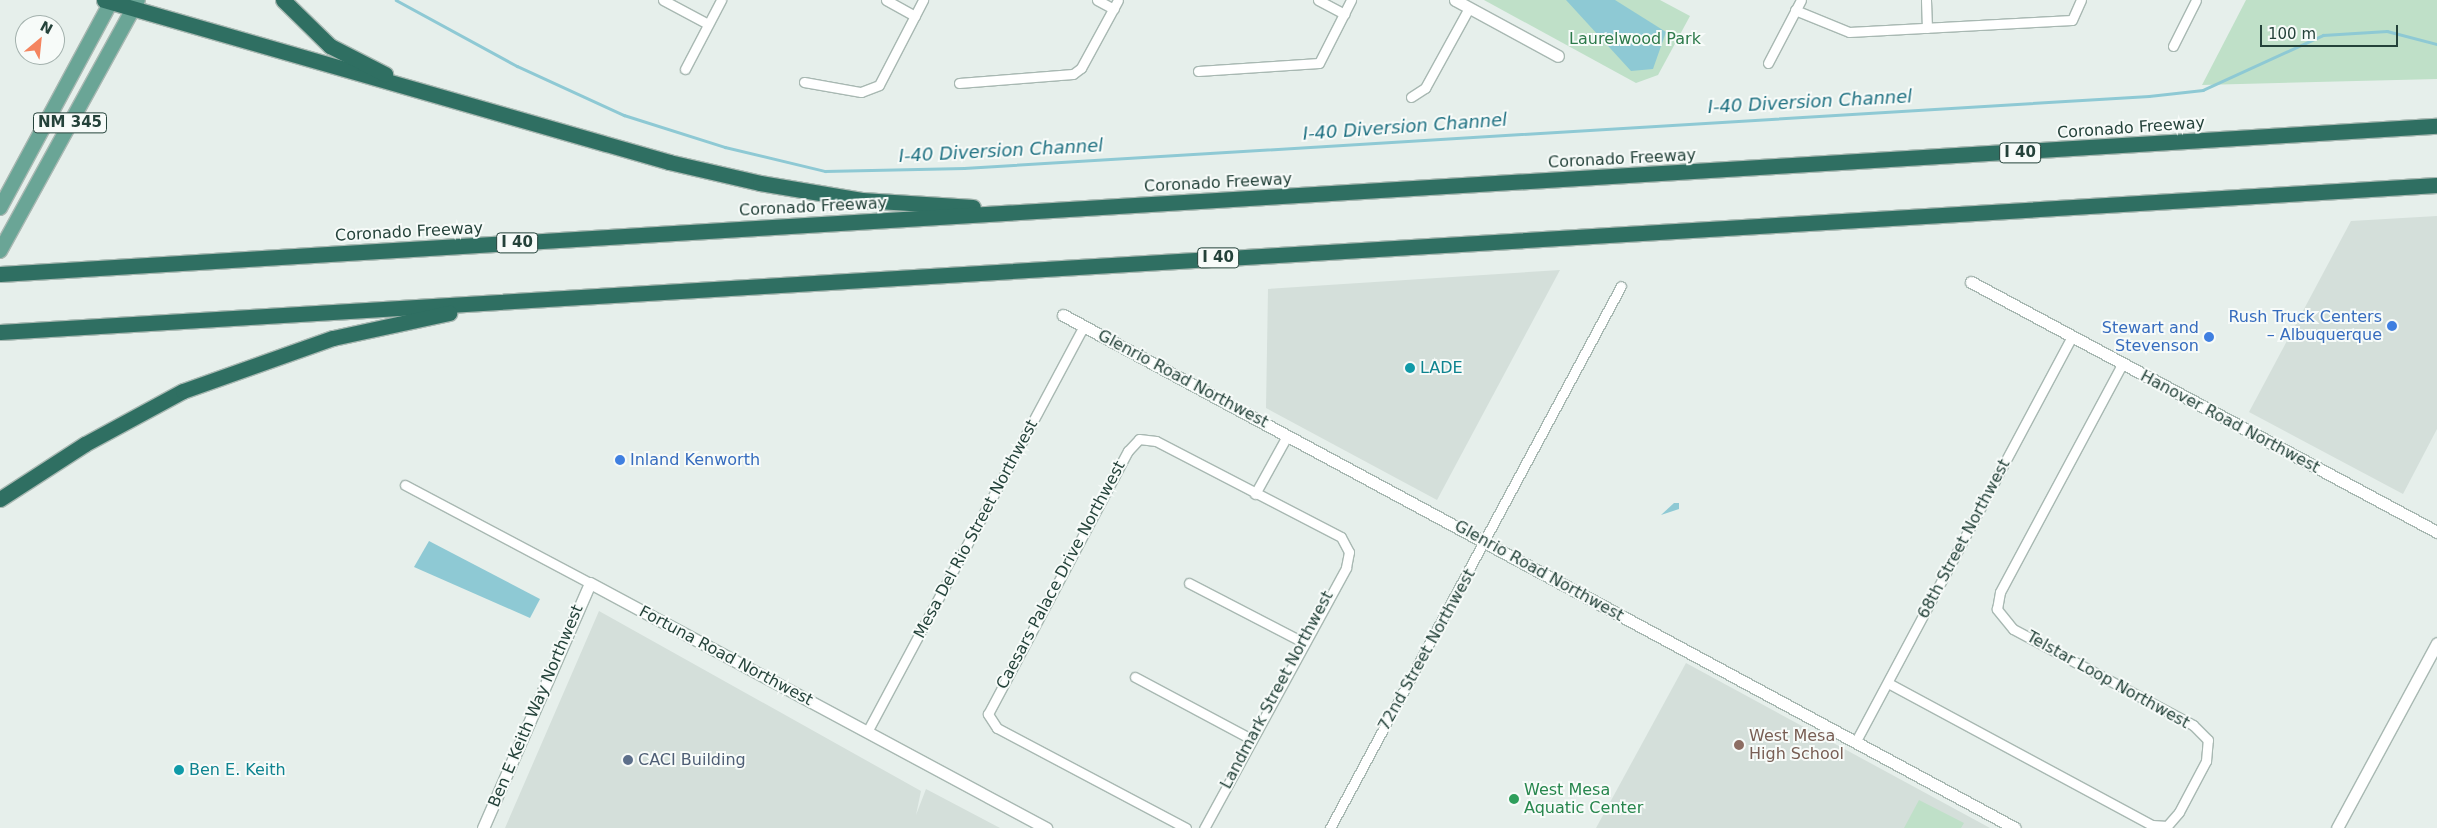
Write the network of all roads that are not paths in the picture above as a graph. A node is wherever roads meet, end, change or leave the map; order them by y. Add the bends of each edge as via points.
1 (283, 0) edge
2 (663, 0) edge
3 (721, 0) edge
4 (886, 0) edge
5 (924, 0) edge
6 (1097, 0) edge
7 (1318, 0) edge
8 (1351, 0) edge
9 (1455, 0) edge
10 (1800, 0) edge
11 (1926, 0) edge
12 (2081, 0) edge
13 (2196, 0) edge
14 (109, 1) edge
15 (1116, 4) edge
16 (135, 5) edge
17 (1469, 8) junction
18 (1795, 10) junction
19 (1344, 14) junction
20 (915, 16) junction
21 (708, 24) junction
22 (1928, 28) junction
23 (2173, 46) dead end
24 (1558, 56) dead end
25 (1768, 63) dead end
26 (684, 69) dead end
27 (1198, 71) dead end
28 (804, 82) dead end
29 (959, 83) dead end
30 (1411, 97) dead end
31 (473, 106) junction
32 (2437, 126) edge
33 (2437, 185) edge
34 (0, 208) edge
35 (1035, 211) junction
36 (0, 251) edge
37 (0, 274) edge
38 (1971, 282) dead end
39 (1621, 286) dead end
40 (496, 303) junction
41 (1064, 315) dead end
42 (1084, 326) junction
43 (0, 332) edge
44 (2072, 337) junction
45 (2122, 364) junction
46 (1287, 436) junction
47 (406, 485) dead end
48 (1255, 494) junction
49 (0, 499) edge
50 (2437, 532) edge
51 (1486, 542) junction
52 (1189, 583) dead end
53 (590, 584) junction
54 (1303, 642) junction
55 (2437, 643) edge
56 (1135, 677) dead end
57 (1888, 683) junction
58 (867, 732) junction
59 (1251, 739) junction
60 (1856, 741) junction
61 (484, 828) edge
62 (1046, 828) edge
63 (1186, 828) edge
64 (1204, 828) edge
65 (1330, 828) edge
66 (2015, 828) edge
67 (2337, 828) edge

1 - 31 highway via 303,24 356,61
2 - 21 street
3 - 21 street
4 - 20 street
5 - 20 street
6 - 15 street
7 - 19 street
8 - 19 street
9 - 17 street
10 - 18 street
11 - 22 street
12 - 22 street via 2072,20
13 - 23 street
14 - 16 highway
14 - 34 main road, NM 345
15 - 29 street via 1081,68 1074,74
16 - 31 highway
16 - 36 main road, NM 345
17 - 24 street
17 - 30 street via 1425,88
18 - 22 street via 1849,32
18 - 25 street
19 - 27 street via 1319,63
20 - 28 street via 879,85 871,90
21 - 26 street
31 - 35 highway via 760,183 862,200
32 - 35 highway, Coronado Freeway / I 40
33 - 40 highway, I 40
35 - 37 highway, Coronado Freeway / I 40
38 - 44 street, Hanover Road Northwest
39 - 51 street, 72nd Street Northwest
40 - 43 highway, I 40
40 - 49 highway via 333,338 224,374 132,417
41 - 42 street, Glenrio Road Northwest
42 - 46 street, Glenrio Road Northwest
42 - 58 street, Mesa Del Rio Street Northwest
44 - 45 street, Hanover Road Northwest
44 - 57 street, 68th Street Northwest
45 - 50 street, Hanover Road Northwest
45 - 57 street, Telstar Loop Northwest via 2000,592 1997,608 2013,628 2193,725 2208,740 2206,761 2179,812 2166,826 2152,825
46 - 48 street
46 - 51 street, Glenrio Road Northwest
47 - 53 street, Fortuna Road Northwest
48 - 54 street, Landmark Street Northwest via 1341,537 1349,552 1346,568
48 - 63 street, Caesars Palace Drive Northwest via 1156,441 1139,438 1128,451 988,714 997,728
51 - 60 street, Glenrio Road Northwest
51 - 65 street, 72nd Street Northwest
52 - 54 street
53 - 58 street, Fortuna Road Northwest
53 - 61 street, Ben E Keith Way Northwest
54 - 59 street, Landmark Street Northwest
55 - 67 street
56 - 59 street
57 - 60 street, 68th Street Northwest
58 - 62 street, Fortuna Road Northwest
59 - 64 street, Landmark Street Northwest
60 - 66 street, Glenrio Road Northwest

